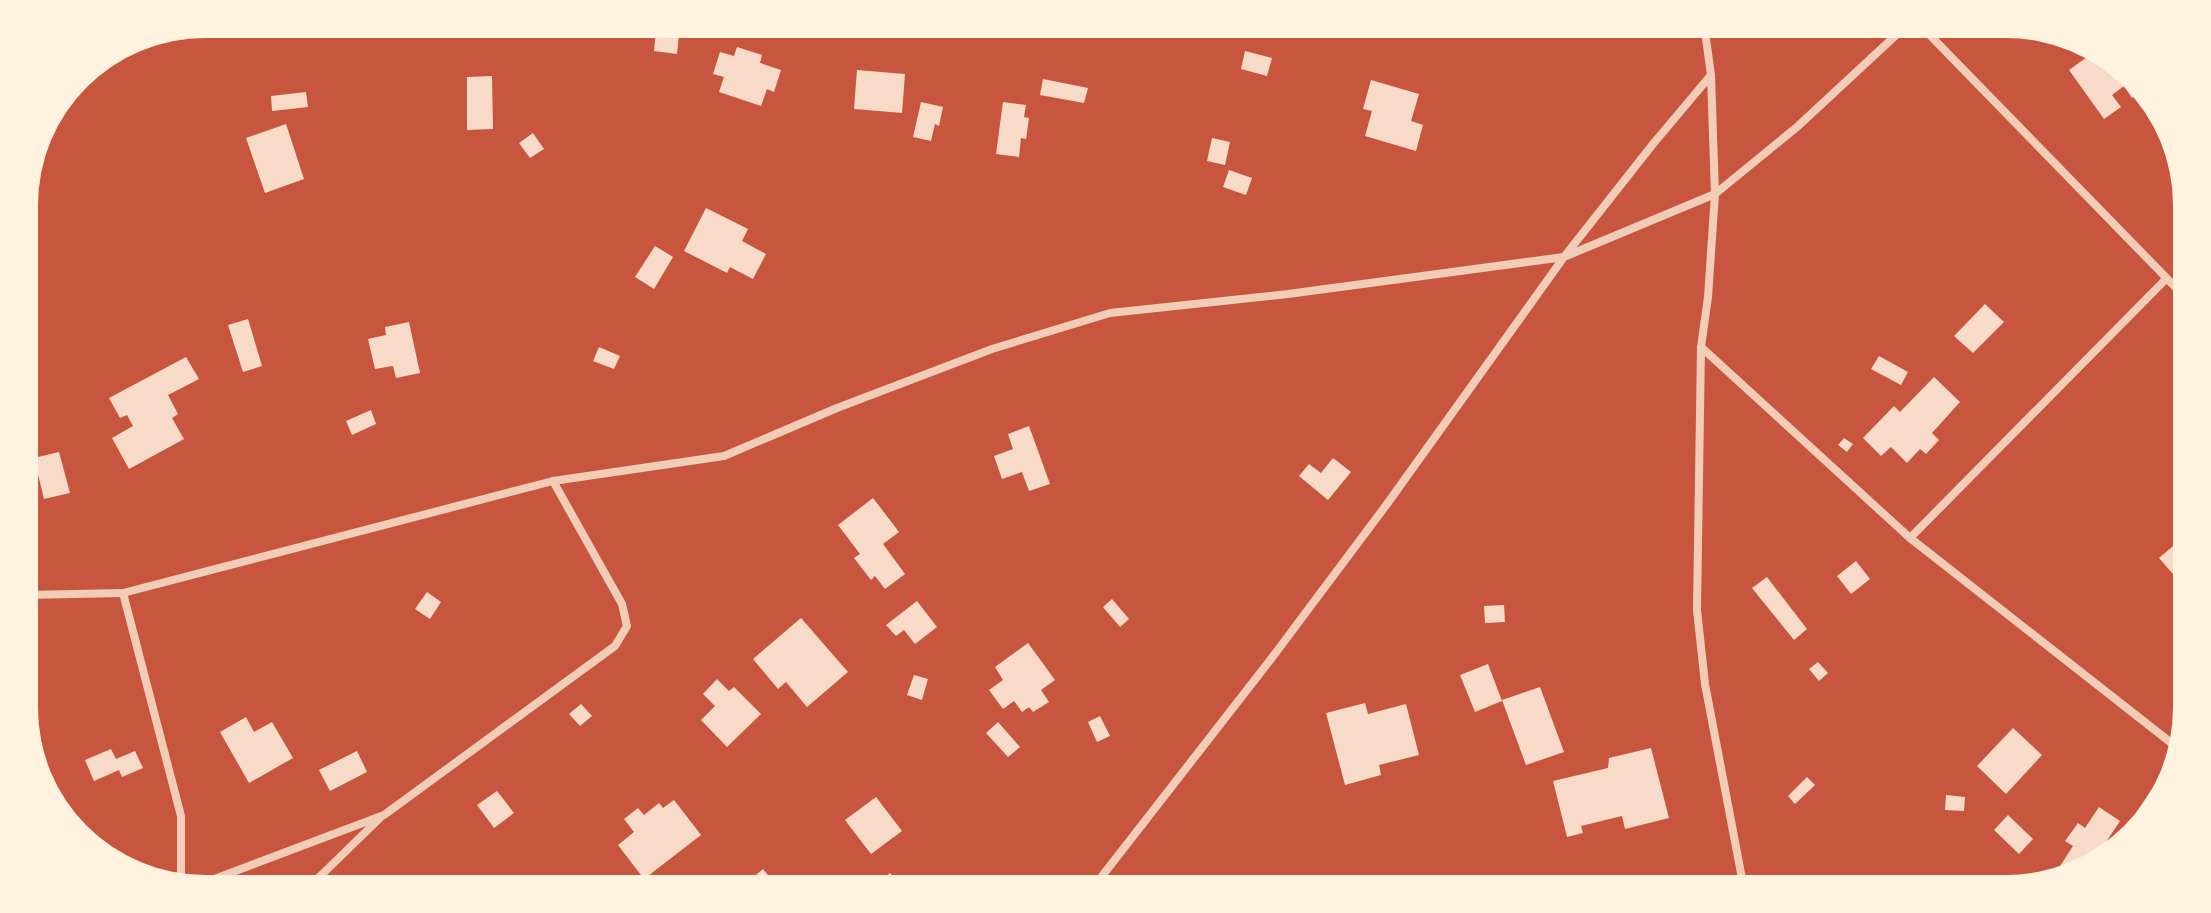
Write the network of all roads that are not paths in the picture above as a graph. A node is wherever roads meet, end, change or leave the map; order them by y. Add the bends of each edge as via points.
1 (1706, 38) edge
2 (1893, 38) edge
3 (1933, 38) edge
4 (1711, 75) junction
5 (1715, 194) junction
6 (1564, 257) junction
7 (2166, 279) junction
8 (2173, 286) edge
9 (1701, 347) junction
10 (553, 481) junction
11 (1910, 538) junction
12 (123, 593) junction
13 (38, 595) edge
14 (2169, 741) edge
15 (384, 815) junction
16 (181, 873) edge
17 (225, 875) edge
18 (322, 875) edge
19 (1103, 875) edge
20 (1741, 875) edge

1 - 4 street
2 - 5 street
3 - 7 street
4 - 5 street
4 - 6 street
5 - 6 street
5 - 9 street
6 - 10 street via 1110,313 992,349 724,456
6 - 19 street via 1387,504
7 - 8 street
7 - 11 street
9 - 11 street
9 - 20 street via 1697,610 1705,684
10 - 12 street
10 - 15 street via 622,604 627,626 615,646
11 - 14 street
12 - 13 street
12 - 16 street via 181,816
15 - 17 street
15 - 18 street

